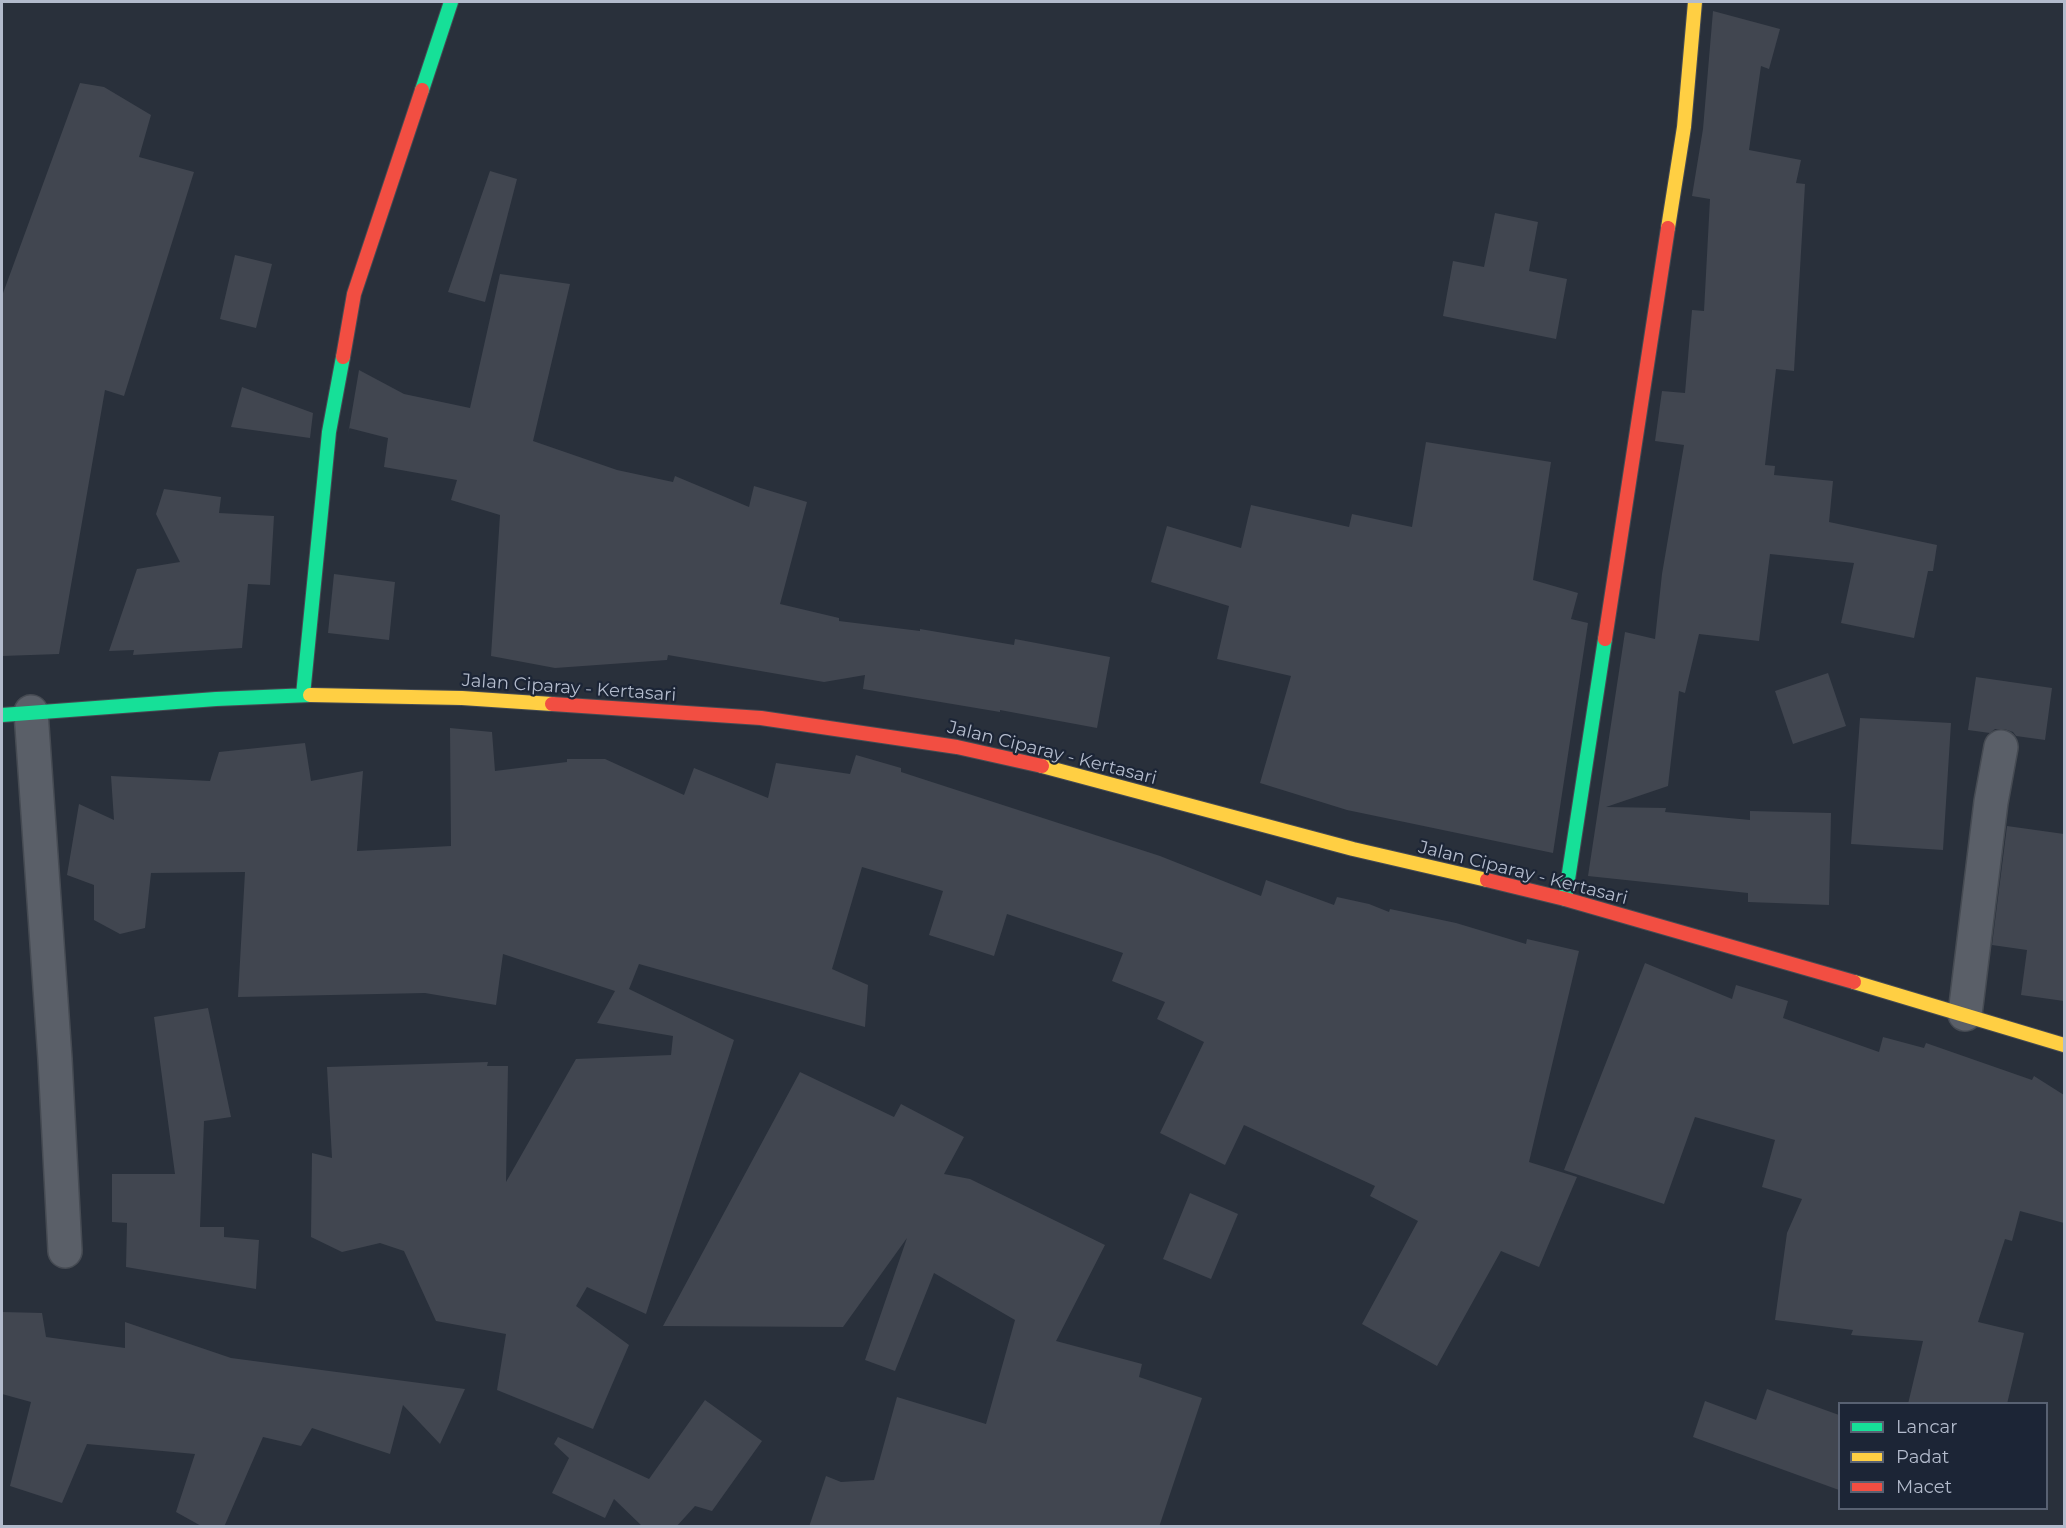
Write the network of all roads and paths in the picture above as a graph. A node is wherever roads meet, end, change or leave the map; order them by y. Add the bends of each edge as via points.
1 (451, 2) edge
2 (1695, 2) edge
3 (303, 696) junction
4 (16, 714) edge
5 (2001, 747) dead end
6 (1565, 899) junction
7 (1965, 1014) junction
8 (2064, 1045) edge
9 (65, 1251) dead end

1 - 3 main road via 354,294 328,432
2 - 6 main road via 1684,127
3 - 4 main road, Jalan Ciparay - Kertasari
3 - 6 main road, Jalan Ciparay - Kertasari via 462,698 761,718 957,747
4 - 9 street via 55,1059
5 - 7 street
6 - 7 main road, Jalan Ciparay - Kertasari
7 - 8 main road, Jalan Ciparay - Kertasari

